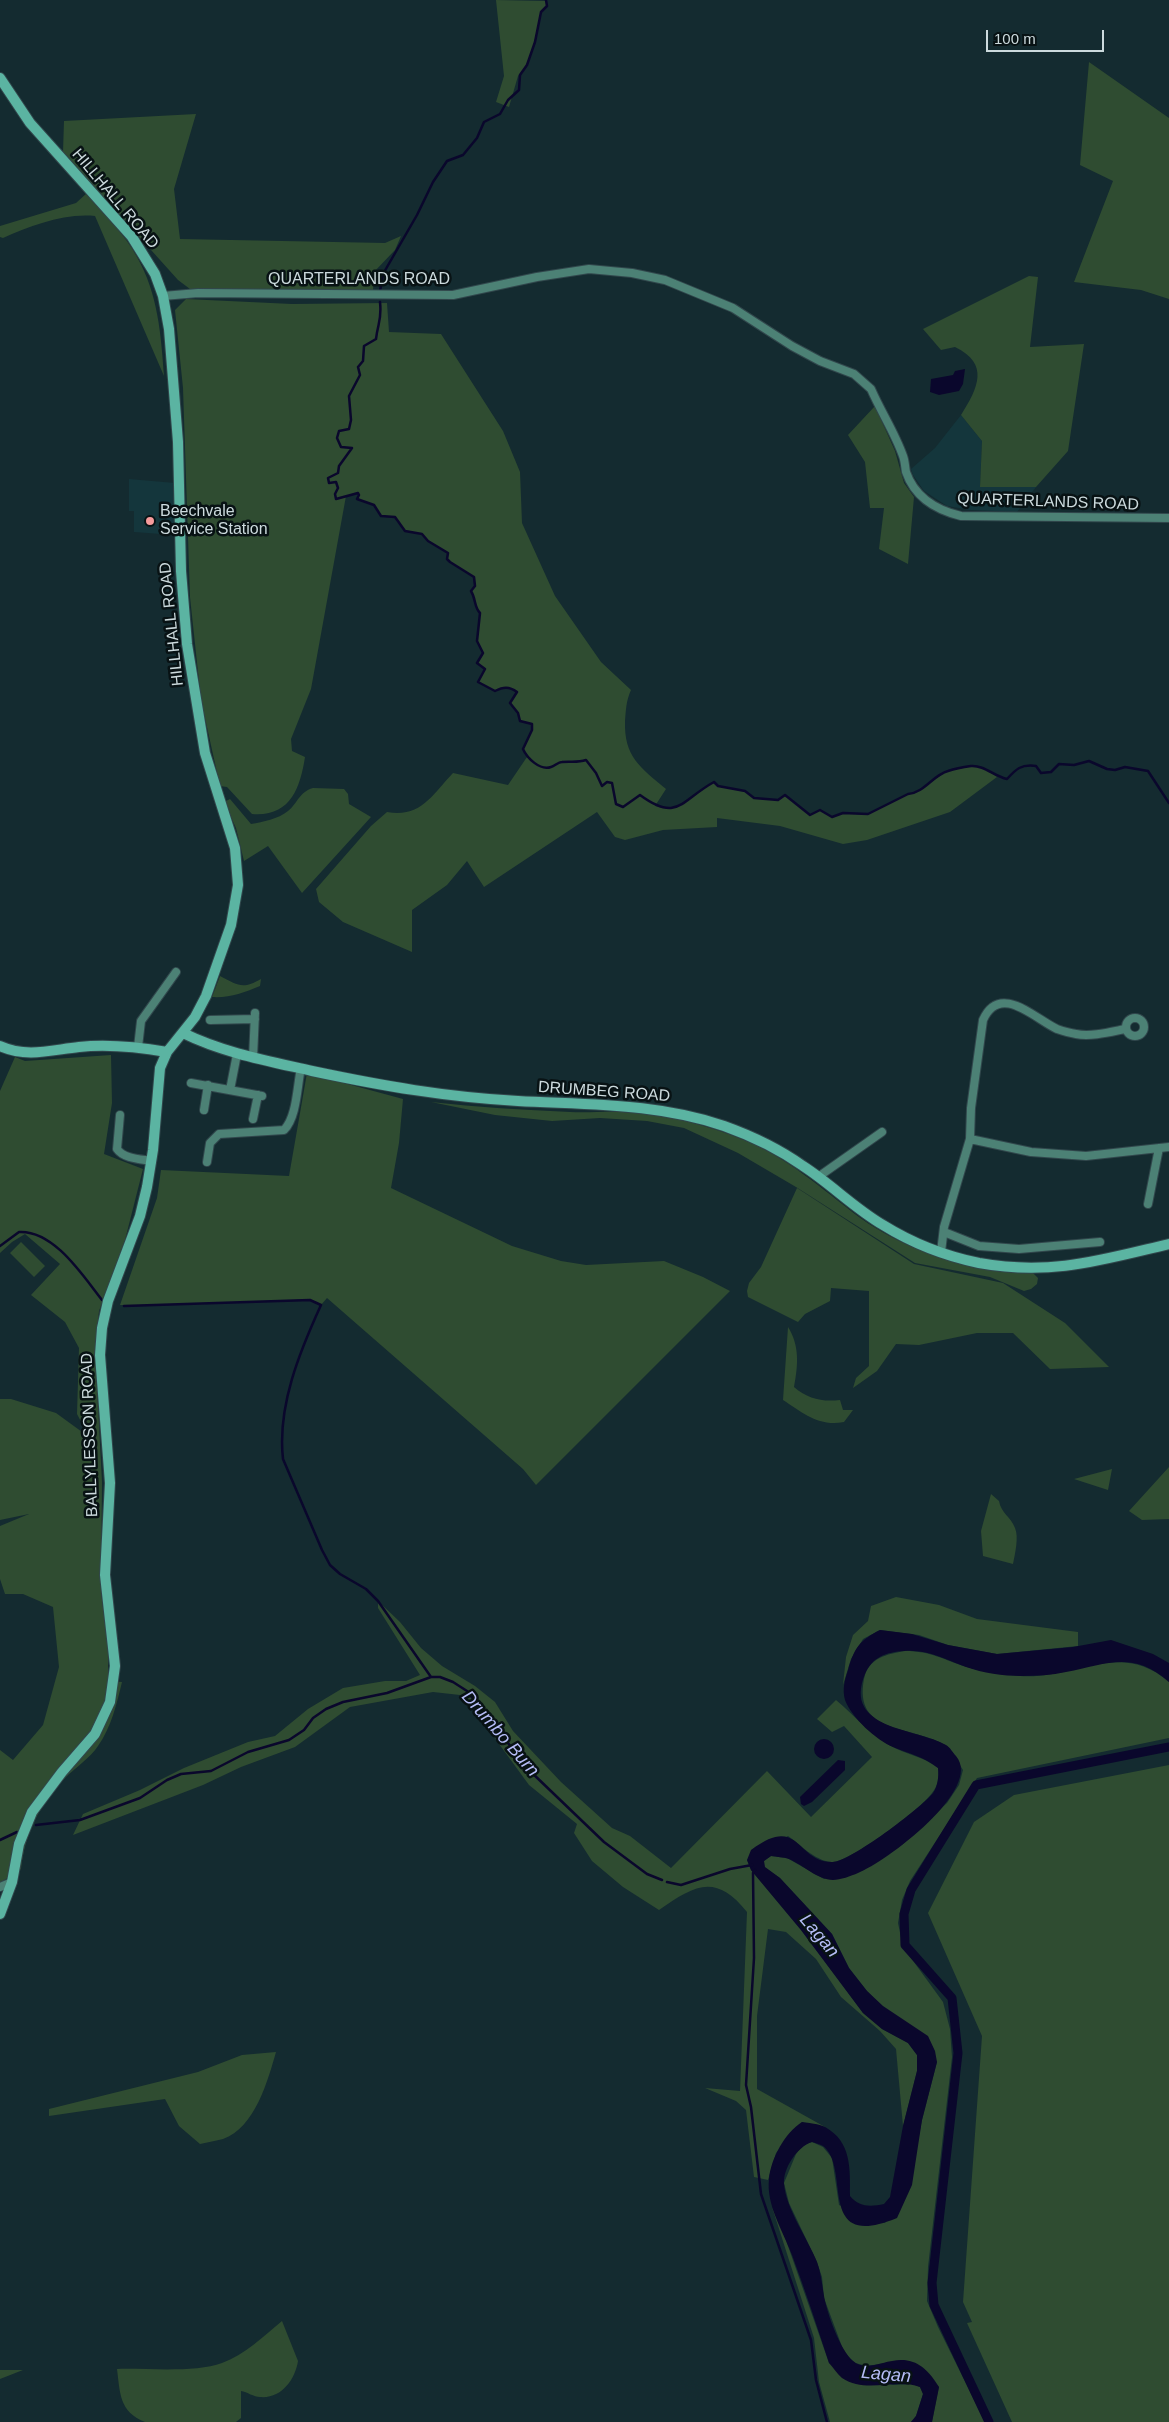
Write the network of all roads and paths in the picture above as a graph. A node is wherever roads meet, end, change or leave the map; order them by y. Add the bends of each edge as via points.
1 (0, 78) edge
2 (163, 296) junction
3 (1169, 518) edge
4 (176, 972) dead end
5 (210, 1020) dead end
6 (1125, 1029) dead end
7 (183, 1033) junction
8 (0, 1046) edge
9 (138, 1047) junction
10 (167, 1052) junction
11 (237, 1054) junction
12 (253, 1058) junction
13 (301, 1068) junction
14 (191, 1083) dead end
15 (208, 1086) junction
16 (230, 1090) junction
17 (204, 1110) dead end
18 (120, 1115) dead end
19 (253, 1119) dead end
20 (882, 1132) dead end
21 (970, 1139) junction
22 (1169, 1147) edge
23 (1159, 1148) junction
24 (152, 1161) junction
25 (207, 1162) dead end
26 (818, 1177) junction
27 (1148, 1204) dead end
28 (944, 1232) junction
29 (1100, 1242) dead end
30 (1169, 1244) edge
31 (941, 1252) junction
32 (12, 1882) junction
33 (0, 1887) edge
34 (0, 1914) edge

1 - 2 main road, HILLHALL ROAD via 30,123 132,237 155,274
2 - 3 street, QUARTERLANDS ROAD via 198,293 453,295 589,269 664,280 733,308 792,346 864,380 904,457 912,483 929,504 944,512 961,516
2 - 7 main road, HILLHALL ROAD via 173,366 182,588 188,652 205,753 235,848 238,886 231,925 206,996
4 - 9 street via 141,1022
5 - 12 street via 255,1016
6 - 21 street via 1078,1035 1058,1029 1016,1005 991,1007 983,1020
7 - 10 main road, HILLHALL ROAD
7 - 11 main road, DRUMBEG ROAD
8 - 9 main road via 26,1054 80,1047
9 - 10 main road
10 - 24 main road, BALLYLESSON ROAD via 160,1068
11 - 12 main road, DRUMBEG ROAD
11 - 16 street
12 - 13 main road, DRUMBEG ROAD
13 - 25 street via 288,1126 274,1132 219,1134 210,1143
13 - 26 main road, DRUMBEG ROAD via 441,1095 667,1110 748,1135 788,1156
14 - 15 street
15 - 16 street
15 - 17 street
16 - 19 street via 260,1096
18 - 24 street via 117,1149 120,1154
20 - 26 street
21 - 23 street via 1031,1152 1086,1156
21 - 28 street
22 - 23 street
23 - 27 street
24 - 32 main road, BALLYLESSON ROAD via 140,1216 108,1301 102,1328 100,1354 110,1483 105,1575 116,1666 110,1702 95,1734 32,1812 19,1844
26 - 31 main road, DRUMBEG ROAD via 883,1225
28 - 29 street via 979,1246 1019,1249
28 - 31 street
30 - 31 main road, DRUMBEG ROAD via 1098,1262 1042,1269 999,1266
32 - 33 street
32 - 34 main road, BALLYLESSON ROAD

